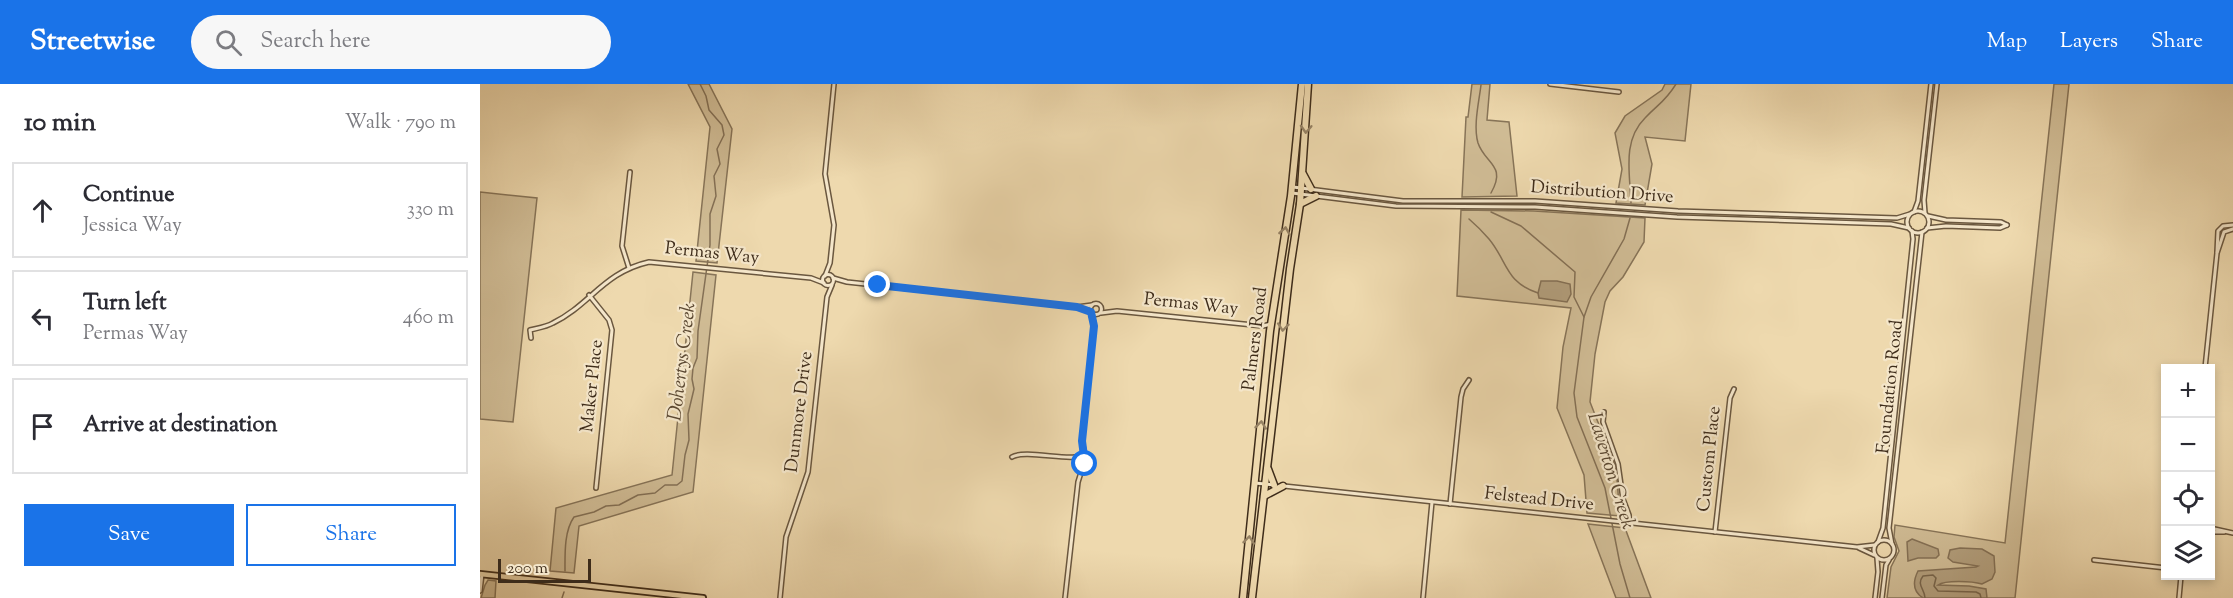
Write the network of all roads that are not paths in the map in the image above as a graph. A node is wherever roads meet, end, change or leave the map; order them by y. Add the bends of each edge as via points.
1 (834, 84) edge
2 (1302, 84) edge
3 (1308, 84) edge
4 (1550, 84) edge
5 (1931, 84) edge
6 (1937, 84) edge
7 (1619, 92) dead end
8 (630, 172) dead end
9 (1303, 173) junction
10 (1311, 189) junction
11 (1291, 190) junction
12 (1301, 191) junction
13 (1361, 195) junction
14 (1316, 196) junction
15 (1373, 197) junction
16 (1389, 199) junction
17 (1457, 200) junction
18 (1525, 201) junction
19 (1360, 202) junction
20 (1557, 203) junction
21 (1300, 204) junction
22 (1372, 204) junction
23 (1388, 205) junction
24 (1457, 207) junction
25 (1525, 207) junction
26 (1557, 208) junction
27 (1658, 210) junction
28 (1694, 212) junction
29 (1912, 213) junction
30 (1926, 214) junction
31 (1658, 216) junction
32 (1797, 216) junction
33 (1694, 218) junction
34 (1797, 222) junction
35 (2223, 226) junction
36 (2233, 227) edge
37 (1927, 228) junction
38 (1911, 229) junction
39 (2226, 230) junction
40 (1922, 232) junction
41 (2217, 253) junction
42 (830, 263) junction
43 (629, 268) junction
44 (825, 276) junction
45 (833, 277) junction
46 (811, 278) junction
47 (847, 282) junction
48 (824, 283) junction
49 (832, 284) junction
50 (1908, 293) junction
51 (1914, 294) junction
52 (590, 295) junction
53 (827, 297) junction
54 (1092, 304) junction
55 (1100, 305) junction
56 (1077, 307) junction
57 (1117, 311) junction
58 (1091, 313) junction
59 (1100, 313) junction
60 (1094, 326) junction
61 (1271, 328) junction
62 (531, 338) dead end
63 (1903, 338) junction
64 (1910, 338) junction
65 (2206, 364) edge
66 (1469, 380) dead end
67 (1734, 389) dead end
68 (1605, 412) dead end
69 (1082, 441) junction
70 (1012, 457) dead end
71 (1076, 457) junction
72 (1084, 457) junction
73 (1059, 458) junction
74 (1076, 465) junction
75 (1267, 465) junction
76 (1083, 466) junction
77 (1078, 482) junction
78 (1255, 483) junction
79 (1265, 484) junction
80 (1274, 485) junction
81 (1284, 486) junction
82 (596, 488) dead end
83 (1264, 496) junction
84 (1432, 502) junction
85 (1450, 504) junction
86 (1629, 523) junction
87 (2215, 530) edge
88 (1715, 532) junction
89 (2231, 532) edge
90 (1877, 543) junction
91 (1892, 544) junction
92 (1857, 547) junction
93 (1876, 557) junction
94 (1890, 558) junction
95 (2094, 560) dead end
96 (2161, 567) edge
97 (481, 574) edge
98 (2181, 580) edge
99 (480, 591) edge
100 (703, 598) edge
101 (780, 598) edge
102 (1065, 598) edge
103 (1243, 598) edge
104 (1252, 598) edge
105 (1423, 598) edge
106 (1875, 598) edge
107 (1882, 598) edge
108 (2179, 598) edge

1 - 42 street via 825,174 834,220
2 - 11 highway, Palmers Road
3 -> 9 highway, Palmers Road
4 - 7 street
5 - 29 street via 1918,201
6 - 30 street via 1924,200
8 - 43 street via 622,246
9 - 10 highway
9 - 12 highway, Palmers Road
10 - 12 street, Distribution Drive
10 - 13 street, Distribution Drive
11 - 12 street, Distribution Drive
61 -> 11 highway, Palmers Road
12 - 14 street, Distribution Drive
12 - 21 highway, Palmers Road
13 - 15 street, Distribution Drive
13 - 19 street
14 - 19 street, Distribution Drive
14 - 21 highway
15 - 16 street, Distribution Drive
15 - 22 street
16 - 17 street, Distribution Drive
16 - 23 street
17 - 18 street, Distribution Drive
17 - 24 street
18 - 20 street, Distribution Drive
18 - 25 street
19 - 22 street, Distribution Drive
20 - 26 street
20 - 27 street, Distribution Drive
21 -> 75 highway, Palmers Road
22 - 23 street, Distribution Drive
23 - 24 street, Distribution Drive
24 - 25 street, Distribution Drive
25 - 26 street, Distribution Drive
26 - 31 street, Distribution Drive
27 - 28 street, Distribution Drive
27 - 31 street
28 - 32 street, Distribution Drive
28 - 33 street
29 - 30 street
29 - 32 street, Distribution Drive via 1897,218
29 - 38 street via 1907,221
30 - 37 street
30 - 37 street via 1946,220 2007,225
31 - 33 street, Distribution Drive
32 - 34 street
33 - 34 street, Distribution Drive
34 - 38 street, Distribution Drive via 1891,224
35 - 36 street
35 - 39 street
35 - 41 street via 2217,233
36 - 39 street
37 - 40 street
38 - 40 street
38 - 50 street, Foundation Road
39 - 41 street
40 - 51 street, Foundation Road
41 - 65 street
42 - 44 street
42 - 45 street
43 - 46 street, Permas Way via 656,261
43 - 52 street, Permas Way
44 - 45 street, Permas Way
44 - 46 street, Permas Way
44 - 48 street, Dunmore Drive
45 - 47 street
45 - 49 street, Dunmore Drive
46 - 48 street, Permas Way
47 - 49 street
47 - 56 street
48 - 49 street, Permas Way
48 - 53 street, Dunmore Drive
49 - 53 street, Dunmore Drive
50 - 51 street
50 - 63 street, Foundation Road
51 - 64 street, Foundation Road
52 - 62 street, Permas Way via 555,322 530,330
52 - 82 street, Maker Place via 612,330
53 - 101 street, Dunmore Drive via 808,472 786,537
54 - 55 street, Permas Way
54 - 56 street
54 - 58 street
55 - 57 street, Permas Way
55 - 59 street
56 - 58 street
57 - 59 street, Permas Way
57 - 61 street, Permas Way
58 - 59 street, Permas Way
58 - 60 street
59 - 60 street
60 - 69 street
78 -> 61 highway, Palmers Road
63 - 64 street
63 - 90 street, Foundation Road via 1883,528
64 - 91 street, Foundation Road via 1889,528
66 - 85 street via 1461,398
67 - 88 street, Custom Place
68 - 86 street via 1603,422 1618,464
69 - 71 street
69 - 72 street
70 - 73 street via 1019,454
71 - 72 street
71 - 73 street
71 - 74 street
72 - 76 street
73 - 74 street
74 - 76 street
74 - 77 street
75 - 79 highway, Palmers Road
75 - 80 highway
76 - 77 street
77 - 102 street
78 - 79 street, Felstead Drive
103 -> 78 highway, Palmers Road
79 - 80 street, Felstead Drive
79 - 83 highway, Palmers Road
80 - 81 street, Felstead Drive
81 - 83 highway
81 - 84 street, Felstead Drive
83 - 104 highway, Palmers Road
84 - 85 street, Felstead Drive
84 - 105 street
85 - 86 street, Felstead Drive
86 - 88 street, Felstead Drive
87 - 89 street
88 - 92 street, Felstead Drive
90 - 91 street via 1884,540
90 - 92 street, Felstead Drive
90 - 93 street
91 - 94 street
92 - 93 street, Felstead Drive
93 - 94 street
93 - 106 street
94 - 107 street
95 - 96 street
97 - 99 street
97 - 100 main road
98 - 108 street

